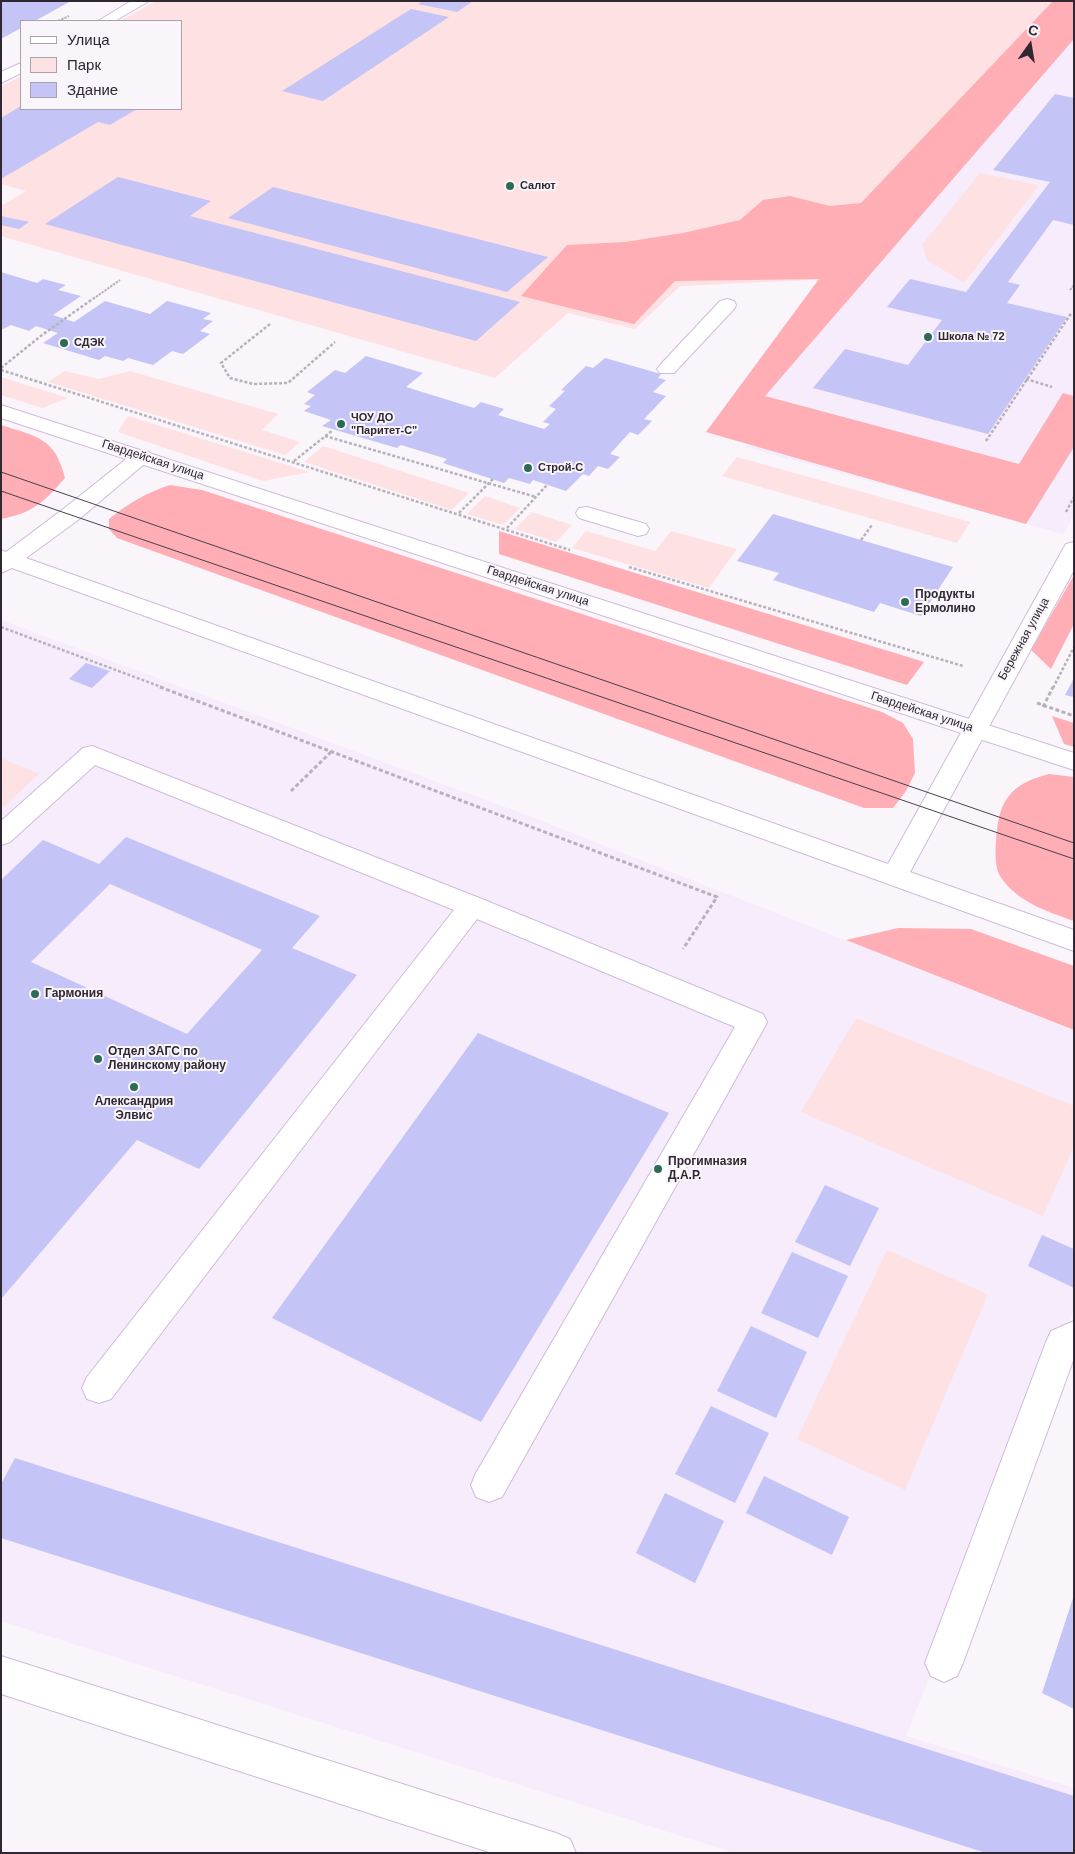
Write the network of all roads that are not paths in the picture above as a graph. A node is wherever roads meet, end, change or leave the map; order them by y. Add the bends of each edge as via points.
1 (142, 1) edge
2 (107, 20) edge
3 (20, 68) edge
4 (1, 78) edge
5 (727, 305) dead end
6 (667, 369) dead end
7 (1, 410) edge
8 (142, 456) junction
9 (587, 513) dead end
10 (638, 529) dead end
11 (1074, 548) edge
12 (4, 561) edge
13 (975, 730) junction
14 (1074, 762) edge
15 (1, 836) edge
16 (895, 875) junction
17 (472, 906) junction
18 (1074, 941) edge
19 (1074, 1336) edge
20 (99, 1388) dead end
21 (489, 1485) dead end
22 (944, 1663) dead end
23 (1, 1675) edge
24 (556, 1853) edge

1 - 2 street
3 - 4 street
5 - 6 street
7 - 8 street, Гвардейская улица
8 - 12 street via 70,515
8 - 13 street, Гвардейская улица
9 - 10 street
11 - 13 street, Бережная улица
12 - 16 street
13 - 14 street, Гвардейская улица
13 - 16 street, Бережная улица
15 - 17 street via 92,754
16 - 18 street
17 - 20 street
17 - 21 street via 754,1022
19 - 22 street via 1063,1342
23 - 24 street

